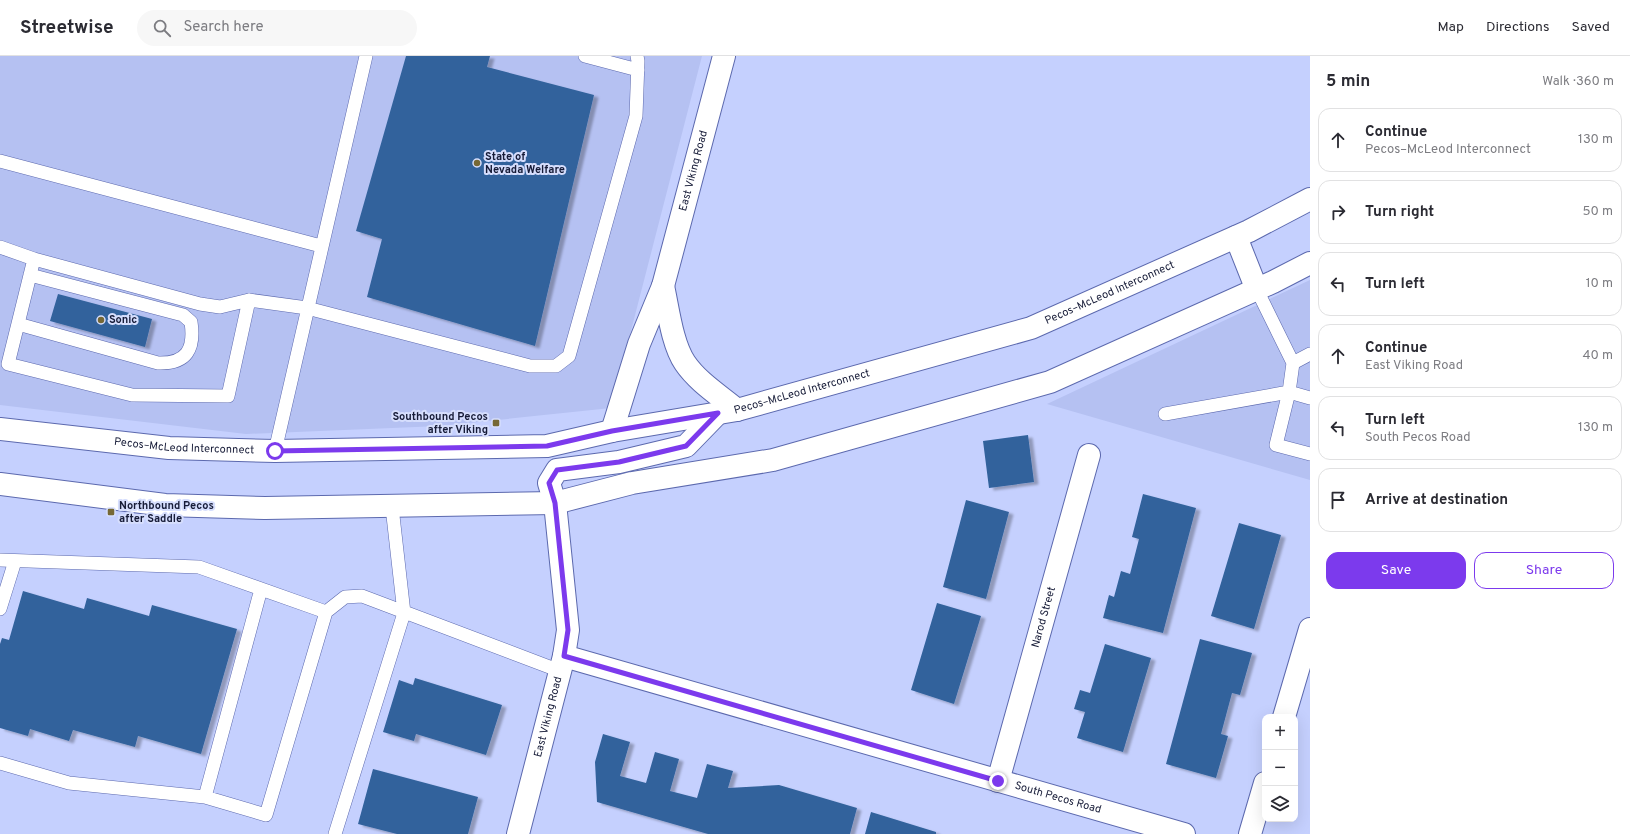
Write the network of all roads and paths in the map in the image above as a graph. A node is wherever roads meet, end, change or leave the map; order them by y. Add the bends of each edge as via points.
1 (366, 56) edge
2 (585, 56) edge
3 (637, 56) edge
4 (724, 56) edge
5 (638, 70) junction
6 (0, 161) edge
7 (1310, 199) edge
8 (1236, 237) junction
9 (321, 246) junction
10 (0, 248) edge
11 (34, 259) junction
12 (1310, 263) edge
13 (30, 275) junction
14 (664, 286) junction
15 (1257, 290) junction
16 (249, 300) junction
17 (307, 308) junction
18 (18, 324) junction
19 (1310, 354) edge
20 (1293, 363) junction
21 (1289, 392) junction
22 (1310, 398) edge
23 (727, 412) junction
24 (1164, 414) dead end
25 (0, 429) edge
26 (612, 431) junction
27 (275, 451) junction
28 (1310, 454) edge
29 (1089, 455) dead end
30 (0, 484) edge
31 (555, 503) junction
32 (392, 507) junction
33 (0, 560) edge
34 (15, 560) junction
35 (262, 589) junction
36 (0, 609) edge
37 (326, 612) junction
38 (404, 613) junction
39 (1310, 629) edge
40 (562, 664) junction
41 (1285, 714) edge
42 (0, 763) edge
43 (998, 781) junction
44 (1264, 786) edge
45 (205, 797) junction
46 (335, 834) edge
47 (518, 834) edge
48 (1184, 834) edge
49 (1250, 834) edge

1 - 9 lane
2 - 5 lane
3 - 5 lane
4 - 14 main road, East Viking Road
5 - 17 lane via 636,116 569,356 556,366 530,366
6 - 9 lane
7 - 8 main road, Pecos–McLeod Interconnect
8 - 15 main road
8 - 23 main road, Pecos–McLeod Interconnect via 1031,328
9 - 17 lane
10 - 11 lane
11 - 13 lane
11 - 16 lane via 200,304 220,306
12 - 15 main road
13 - 18 lane
13 - 18 lane via 183,316 191,322 191,343 182,359 171,364 158,363
14 - 23 main road, East Viking Road via 672,332 684,362
14 - 26 main road, East Viking Road via 639,344
15 - 20 lane
15 - 31 main road via 1050,382 773,460 632,483
16 - 17 lane
16 - 18 lane via 228,396 132,395 8,364
17 - 27 lane
19 - 20 lane
20 - 21 lane
21 - 22 lane
21 - 24 lane
21 - 28 lane via 1276,444
23 - 26 main road, Pecos–McLeod Interconnect
23 - 31 main road, East Viking Road via 686,446 619,462 557,470 549,483
25 - 27 main road, Pecos–McLeod Interconnect via 169,448
26 - 27 main road, Pecos–McLeod Interconnect via 547,446
29 - 43 main road, Narod Street
30 - 32 main road via 164,505 265,508
31 - 32 main road
31 - 40 main road, East Viking Road via 568,630
32 - 38 lane
33 - 34 lane
34 - 35 lane via 199,567
34 - 36 lane
35 - 37 lane
35 - 45 lane
37 - 38 lane via 345,597 362,596
37 - 45 lane via 266,814
38 - 40 lane
38 - 46 lane
39 - 41 main road
40 - 43 main road, South Pecos Road
40 - 47 main road, East Viking Road
42 - 45 lane via 70,783
43 - 48 main road, South Pecos Road
44 - 49 main road

